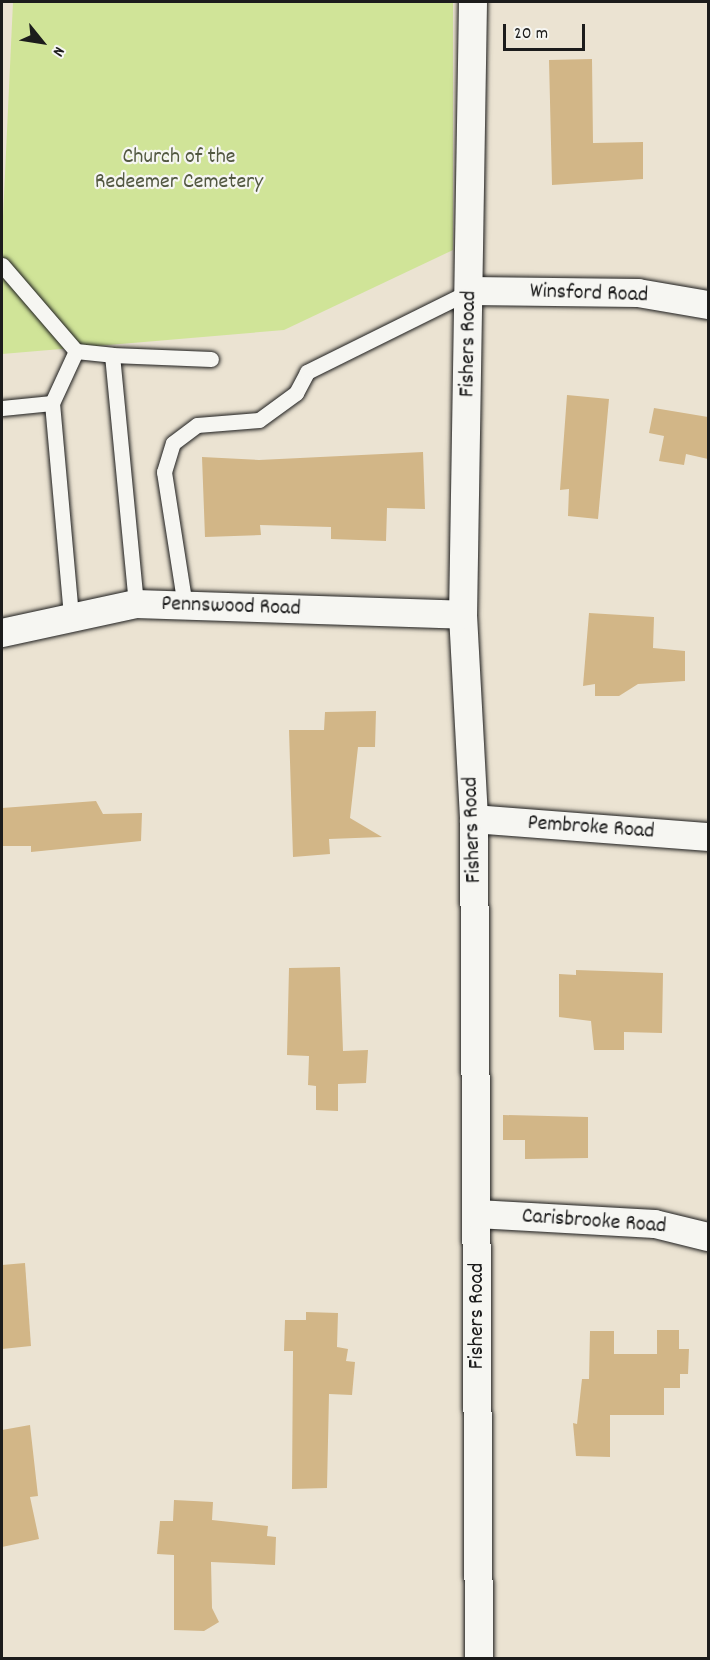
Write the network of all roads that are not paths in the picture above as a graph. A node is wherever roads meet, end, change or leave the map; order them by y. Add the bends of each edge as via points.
1 (473, 2) edge
2 (2, 265) edge
3 (470, 291) junction
4 (708, 305) edge
5 (76, 351) junction
6 (112, 355) junction
7 (211, 359) dead end
8 (52, 403) junction
9 (2, 408) edge
10 (136, 604) junction
11 (185, 606) junction
12 (463, 615) junction
13 (70, 618) junction
14 (2, 633) edge
15 (474, 819) junction
16 (708, 837) edge
17 (477, 1214) junction
18 (708, 1237) edge
19 (479, 1659) edge

1 - 3 street, Fishers Road
2 - 5 lane
3 - 4 street, Winsford Road via 638,293
3 - 11 lane via 307,372 296,393 259,420 197,425 173,443 164,472
3 - 12 street, Fishers Road
5 - 6 lane
5 - 8 lane
6 - 7 lane
6 - 10 lane
8 - 9 lane
8 - 13 lane
10 - 11 street, Pennswood Road
10 - 13 street, Pennswood Road
11 - 12 street, Pennswood Road
12 - 15 street, Fishers Road
13 - 14 street, Pennswood Road
15 - 16 street, Pembroke Road
15 - 17 street, Fishers Road
17 - 18 street, Carisbrooke Road via 656,1224
17 - 19 street, Fishers Road

